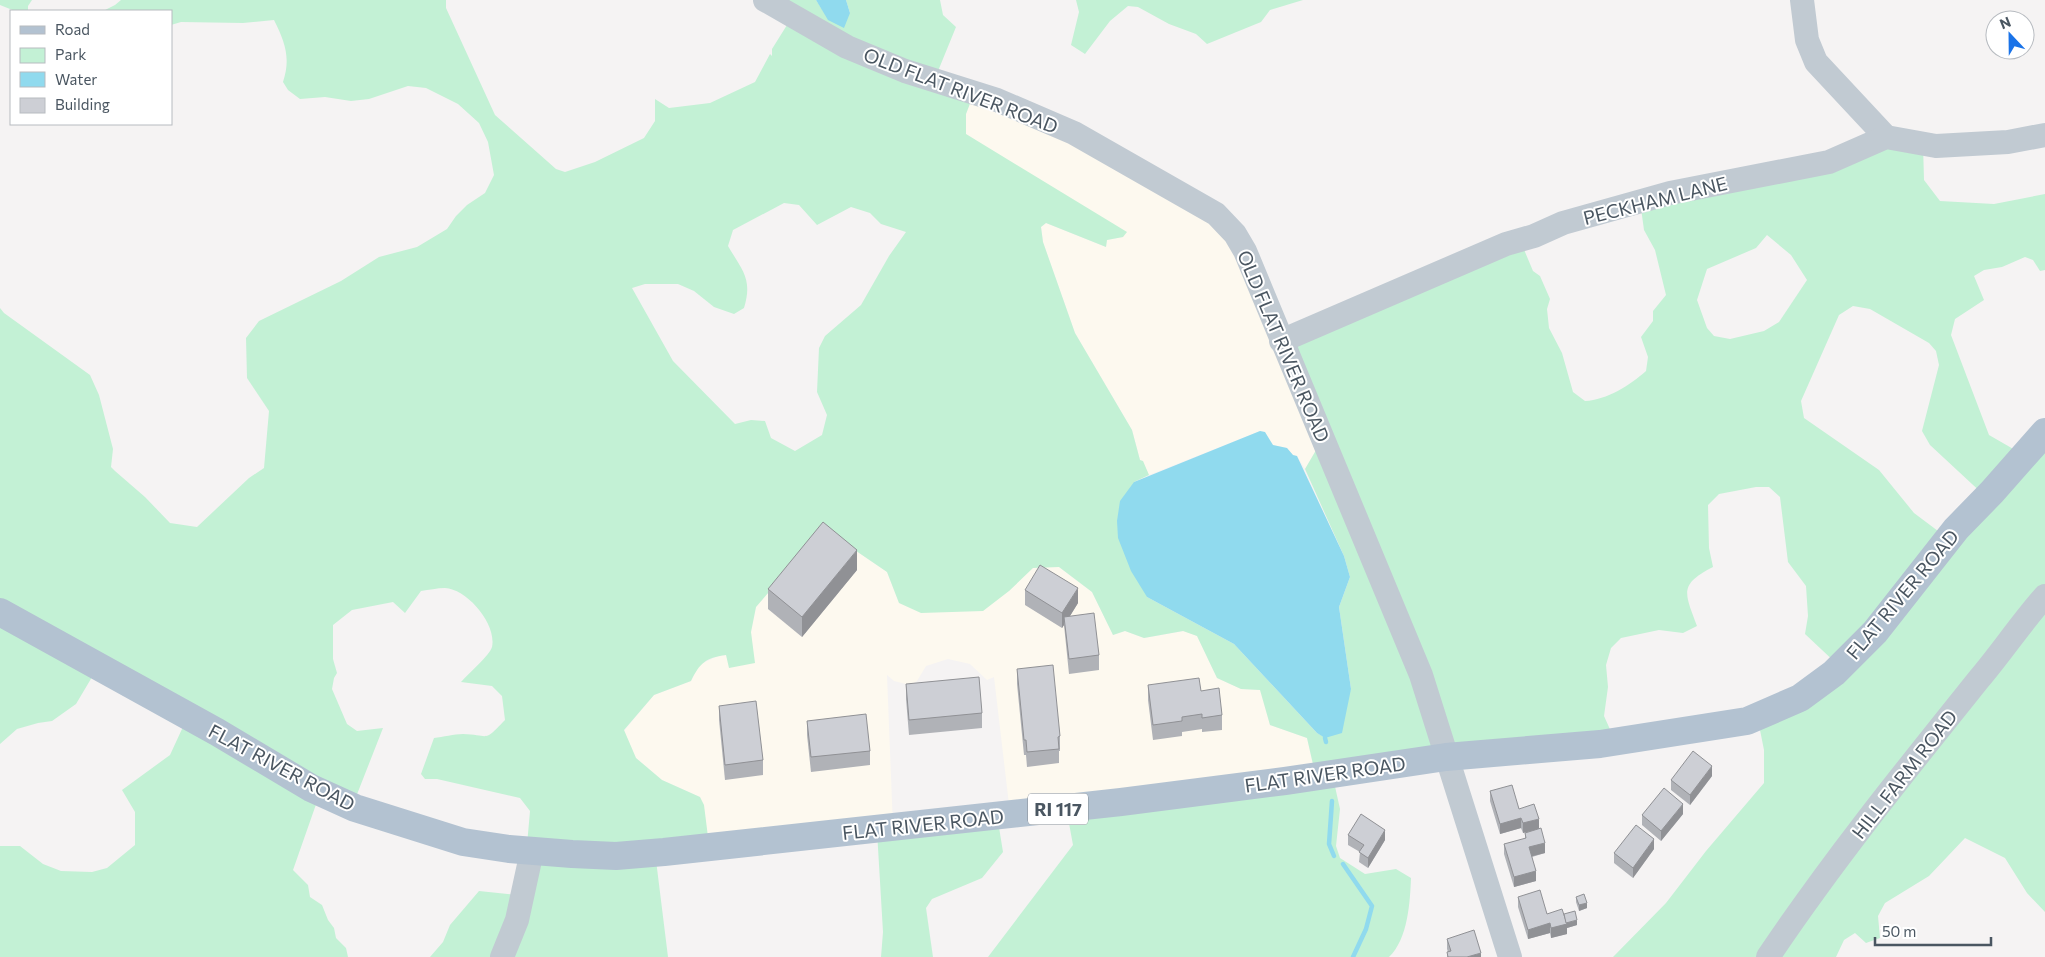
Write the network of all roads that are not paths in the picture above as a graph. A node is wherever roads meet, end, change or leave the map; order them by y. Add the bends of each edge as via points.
1 (765, 0) edge
2 (1802, 0) edge
3 (2045, 136) edge
4 (1886, 137) junction
5 (1281, 340) junction
6 (2045, 432) edge
7 (2045, 596) edge
8 (0, 612) edge
9 (1446, 757) junction
10 (532, 851) junction
11 (502, 957) edge
12 (1510, 957) edge
13 (1768, 957) edge

1 - 5 street, OLD FLAT RIVER ROAD via 847,47 905,71 997,100 1074,133 1216,214 1245,250
2 - 4 street via 1807,40 1816,62
3 - 4 street via 2008,142 1936,146
4 - 5 street, PECKHAM LANE via 1829,162 1670,192 1564,223 1506,244
5 - 9 street, OLD FLAT RIVER ROAD via 1421,675
6 - 9 main road, FLAT RIVER ROAD / RI 117 via 1956,529 1874,632 1834,673 1800,698 1765,715 1730,726 1600,744
7 - 13 street, HILL FARM ROAD via 1863,825
8 - 10 main road, FLAT RIVER ROAD / RI 117 via 334,800 455,840
9 - 10 main road, FLAT RIVER ROAD / RI 117 via 1120,802 664,852 616,856
9 - 12 street, OLD FLAT RIVER ROAD
10 - 11 street via 517,920

